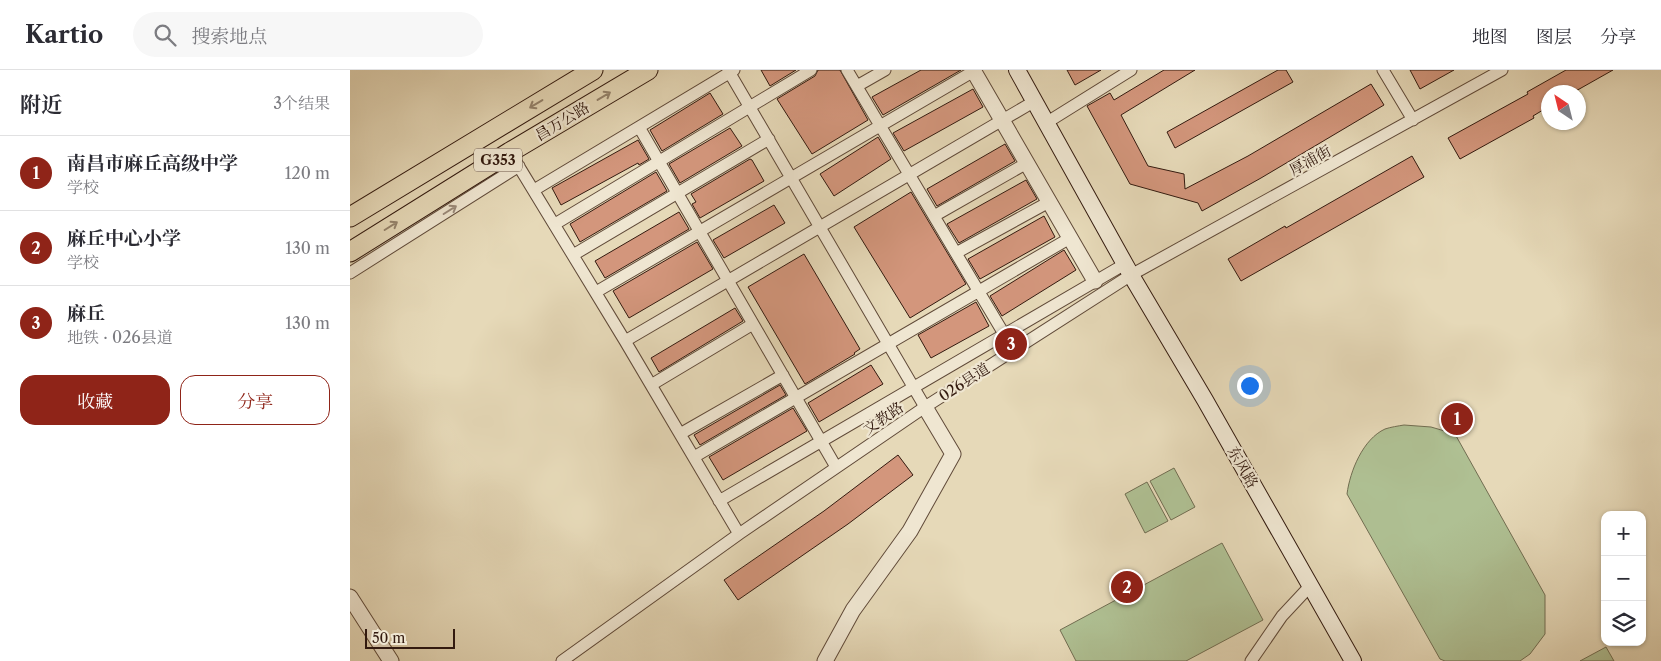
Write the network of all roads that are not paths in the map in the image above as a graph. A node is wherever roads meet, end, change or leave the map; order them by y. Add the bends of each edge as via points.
1 (593, 70) edge
2 (648, 70) edge
3 (811, 70) edge
4 (847, 70) edge
5 (885, 70) edge
6 (1017, 70) edge
7 (1131, 70) edge
8 (1383, 70) edge
9 (1502, 70) edge
10 (730, 71) edge
11 (974, 71) edge
12 (857, 86) junction
13 (1034, 101) junction
14 (749, 107) junction
15 (1002, 120) junction
16 (1413, 120) junction
17 (1046, 123) junction
18 (880, 126) junction
19 (639, 127) junction
20 (768, 139) junction
21 (515, 159) junction
22 (659, 161) junction
23 (1027, 163) junction
24 (909, 174) junction
25 (792, 178) junction
26 (534, 190) junction
27 (678, 193) junction
28 (1049, 202) junction
29 (351, 211) edge
30 (934, 216) junction
31 (555, 224) junction
32 (820, 226) junction
33 (700, 231) junction
34 (1070, 238) junction
35 (350, 252) edge
36 (956, 253) junction
37 (573, 255) junction
38 (1128, 269) junction
39 (350, 273) edge
40 (728, 280) junction
41 (1095, 281) junction
42 (979, 291) junction
43 (596, 292) junction
44 (753, 324) junction
45 (1004, 334) junction
46 (625, 341) junction
47 (888, 344) junction
48 (783, 375) junction
49 (651, 385) junction
50 (914, 386) junction
51 (796, 397) junction
52 (925, 407) junction
53 (680, 434) junction
54 (821, 441) junction
55 (694, 457) junction
56 (836, 467) junction
57 (719, 501) junction
58 (739, 534) junction
59 (1310, 586) junction
60 (350, 597) edge
61 (391, 661) edge
62 (562, 661) edge
63 (825, 661) edge
64 (1250, 661) edge
65 (1353, 661) edge

1 -> 29 highway, 昌万公路 / G353
21 -> 2 highway, 昌万公路 / G353
3 - 14 street
4 - 12 street
5 - 12 street
6 - 13 main road
7 - 17 street
8 - 16 street
9 - 16 street, 厚浦街
10 - 14 street, 文教路
10 - 19 street
11 - 15 street
11 - 18 street
12 - 18 street
13 - 15 street
13 - 17 main road
14 - 20 street, 文教路
14 - 22 street
15 - 23 street
15 - 24 street
16 - 38 street, 厚浦街
17 - 38 main road
18 - 24 street
18 - 25 street
19 - 22 street
19 - 26 street
20 - 25 street, 文教路
20 - 27 street
21 - 26 street
35 -> 21 highway, 昌万公路 / G353
39 -> 21 street
22 - 27 street
22 - 31 street
23 - 28 street
23 - 30 street
24 - 30 street
24 - 32 street
25 - 32 street, 文教路
25 - 33 street
26 - 31 street
27 - 33 street
27 - 37 street
28 - 34 street
28 - 36 street
30 - 36 street
31 - 37 street
32 - 40 street
32 - 47 street, 文教路
33 - 40 street
33 - 43 street
34 - 41 street
34 - 42 street
36 - 42 street
37 - 43 street
38 - 41 street
38 - 52 street, 026县道
38 - 59 main road, 东风路
40 - 44 street
40 - 46 street
41 - 45 street
42 - 45 street
42 - 47 street
43 - 46 street
44 - 48 street
44 - 49 street
45 - 50 street
46 - 49 street
47 - 50 street, 文教路
47 - 51 street
48 - 51 street
48 - 53 street
49 - 53 street
50 - 52 street, 文教路
50 - 54 street
51 - 54 street
51 - 55 street
52 - 56 street, 文教路
52 - 63 street, 026县道 via 953,454 910,531 853,610
53 - 55 street
54 - 56 street
54 - 57 street
55 - 57 street
56 - 58 street, 文教路
57 - 58 street
58 - 62 street, 文教路
59 - 64 street via 1282,616
59 - 65 main road, 东风路
60 - 61 street

